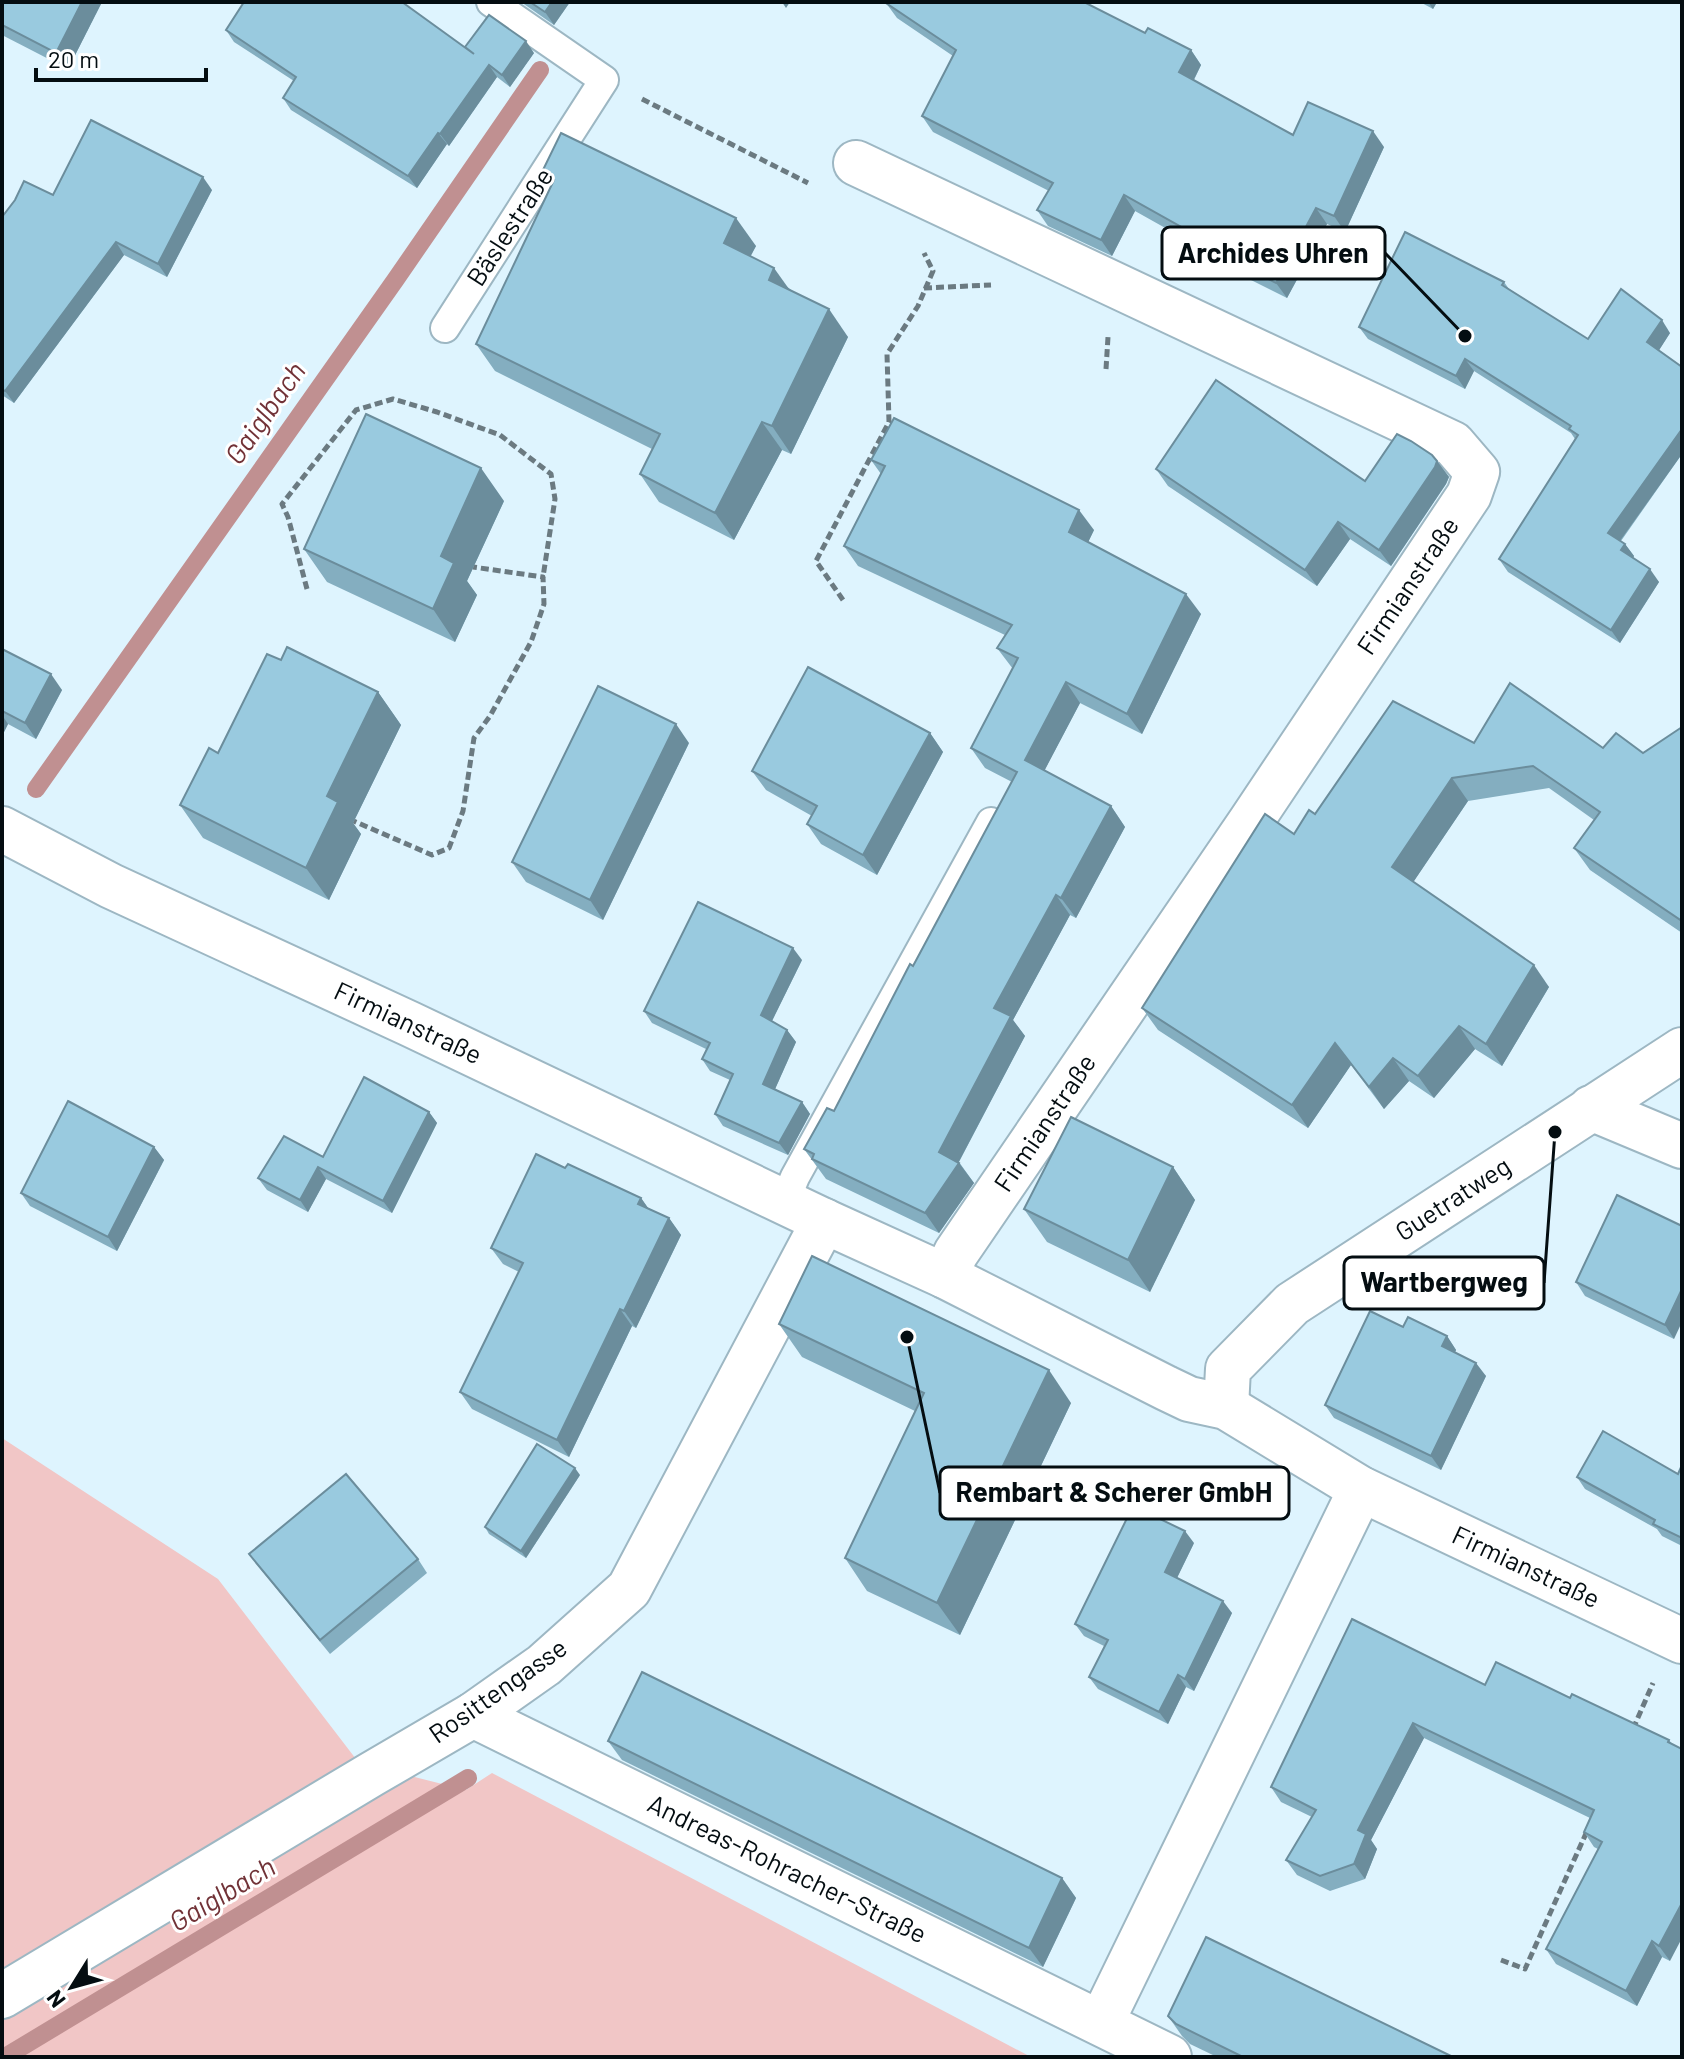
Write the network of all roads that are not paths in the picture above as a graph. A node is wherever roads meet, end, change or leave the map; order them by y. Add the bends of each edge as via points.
1 (491, 2) edge
2 (856, 163) dead end
3 (445, 328) dead end
4 (1003, 800) edge
5 (2, 829) edge
6 (1682, 1050) edge
7 (1591, 1108) junction
8 (1682, 1146) edge
9 (785, 1201) junction
10 (824, 1221) junction
11 (945, 1276) junction
12 (1226, 1407) junction
13 (1361, 1489) junction
14 (1678, 1639) edge
15 (473, 1715) junction
16 (2, 1996) edge
17 (1101, 2023) junction
18 (1169, 2057) edge

1 - 3 lane, Bäslestraße via 604,80
2 - 11 street, Firmianstraße via 1453,444 1477,472 1469,495
4 - 9 lane
5 - 9 street, Firmianstraße via 111,886
6 - 7 street, Guetratweg
7 - 8 street
7 - 12 street, Guetratweg via 1292,1304 1228,1369
9 - 10 street, Firmianstraße
10 - 11 street, Firmianstraße
10 - 15 street, Rosittengasse via 629,1589 544,1665
11 - 12 street, Firmianstraße via 1189,1399
12 - 13 street, Firmianstraße
13 - 14 street, Firmianstraße
13 - 17 street
15 - 16 street, Rosittengasse
15 - 17 street, Andreas-Rohracher-Straße
17 - 18 street, Andreas-Rohracher-Straße

